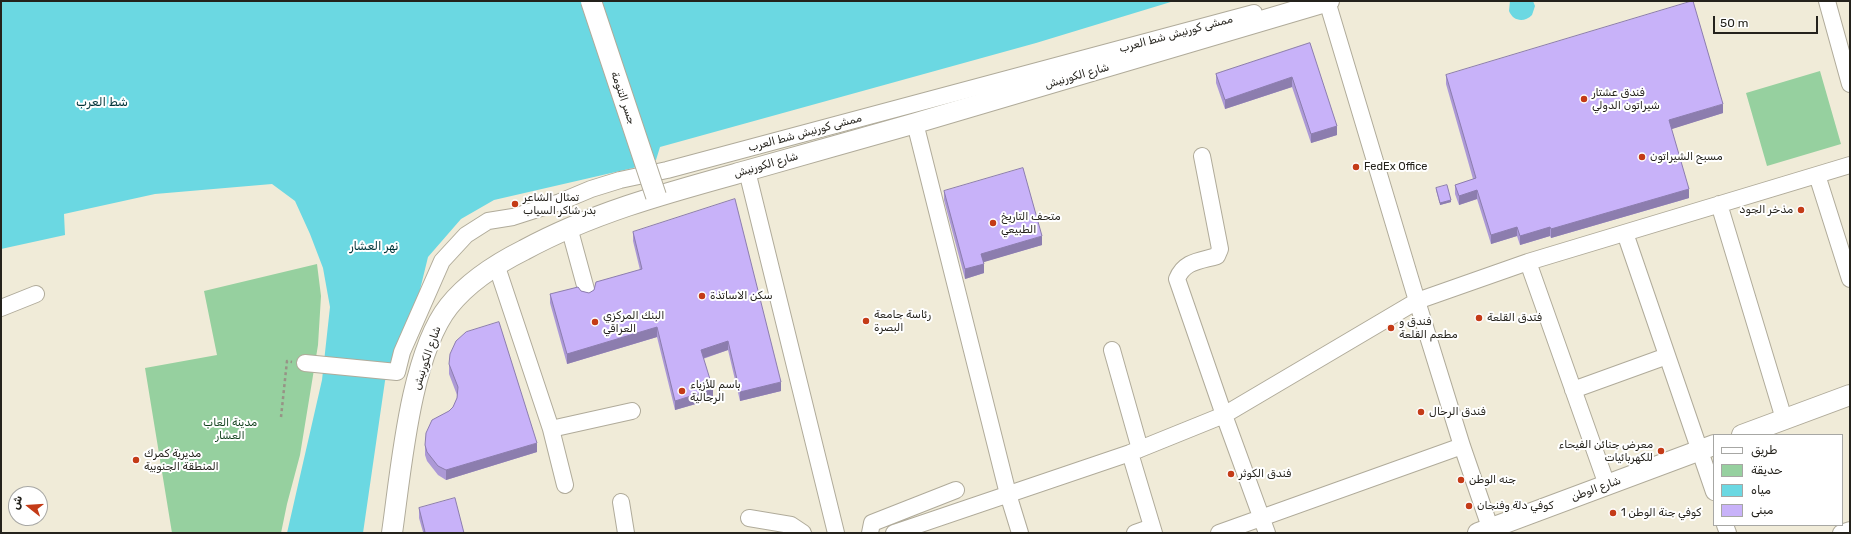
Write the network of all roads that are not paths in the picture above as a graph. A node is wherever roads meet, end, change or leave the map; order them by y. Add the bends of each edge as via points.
1 (590, 1) edge
2 (1299, 1) edge
3 (1328, 1) edge
4 (1827, 1) edge
5 (1850, 84) edge
6 (915, 123) junction
7 (1202, 156) dead end
8 (1850, 165) edge
9 (747, 171) junction
10 (1817, 175) junction
11 (656, 196) junction
12 (1719, 204) junction
13 (569, 227) junction
14 (1625, 233) junction
15 (1528, 262) junction
16 (496, 264) junction
17 (1850, 279) edge
18 (587, 293) edge
19 (36, 294) dead end
20 (1417, 301) junction
21 (1, 308) edge
22 (1112, 350) dead end
23 (1667, 356) junction
24 (305, 363) road end
25 (1573, 390) junction
26 (1850, 395) edge
27 (632, 411) dead end
28 (1224, 415) junction
29 (1784, 419) junction
30 (551, 430) junction
31 (1745, 434) edge
32 (1462, 446) junction
33 (1707, 448) edge
34 (1135, 451) junction
35 (565, 485) dead end
36 (1607, 485) junction
37 (1713, 486) edge
38 (956, 490) dead end
39 (1008, 494) junction
40 (621, 502) dead end
41 (1262, 517) junction
42 (749, 518) dead end
43 (1153, 530) edge
44 (1850, 530) edge
45 (1487, 531) edge
46 (392, 533) edge
47 (626, 533) edge
48 (803, 533) edge
49 (836, 533) edge
50 (870, 533) edge
51 (894, 533) edge
52 (1020, 533) edge
53 (1135, 533) edge
54 (1219, 533) edge
55 (1268, 533) edge
56 (1841, 533) edge

1 - 11 main road, جسر التنومة, bridge
2 - 24 street, ممشى كورنيش شط العرب via 674,168 620,180 560,202 488,221 466,235 442,261 402,352 397,372
3 - 6 main road, شارع الكورنيش
3 - 20 street
4 - 5 street
6 - 9 main road, شارع الكورنيش
6 - 39 street
7 - 28 street via 1220,249 1217,256 1185,266 1177,278
8 - 10 street
9 - 11 main road, شارع الكورنيش
9 - 49 street
10 - 12 street
10 - 17 street
11 - 13 main road, شارع الكورنيش
12 - 14 street
12 - 29 street
13 - 16 main road, شارع الكورنيش
13 - 18 street
14 - 15 street
14 - 23 street
15 - 20 street
15 - 25 street
16 - 30 street
16 - 46 main road, شارع الكورنيش via 449,306 437,325 428,347 408,425
19 - 21 street
20 - 28 street
20 - 32 street
22 - 34 street
23 - 25 street
23 - 33 street
25 - 36 street
26 - 29 main road
27 - 30 street
28 - 34 street
28 - 41 street
29 - 31 main road
30 - 35 street
32 - 41 street
32 - 45 street
33 - 36 main road, شارع الوطن
33 - 37 street
34 - 39 street
34 - 43 street
36 - 45 main road, شارع الوطن
38 - 50 street via 872,523
39 - 51 street
39 - 52 street
40 - 47 street
41 - 54 street
41 - 55 street
42 - 48 street via 791,525
43 - 53 street
44 - 56 street

